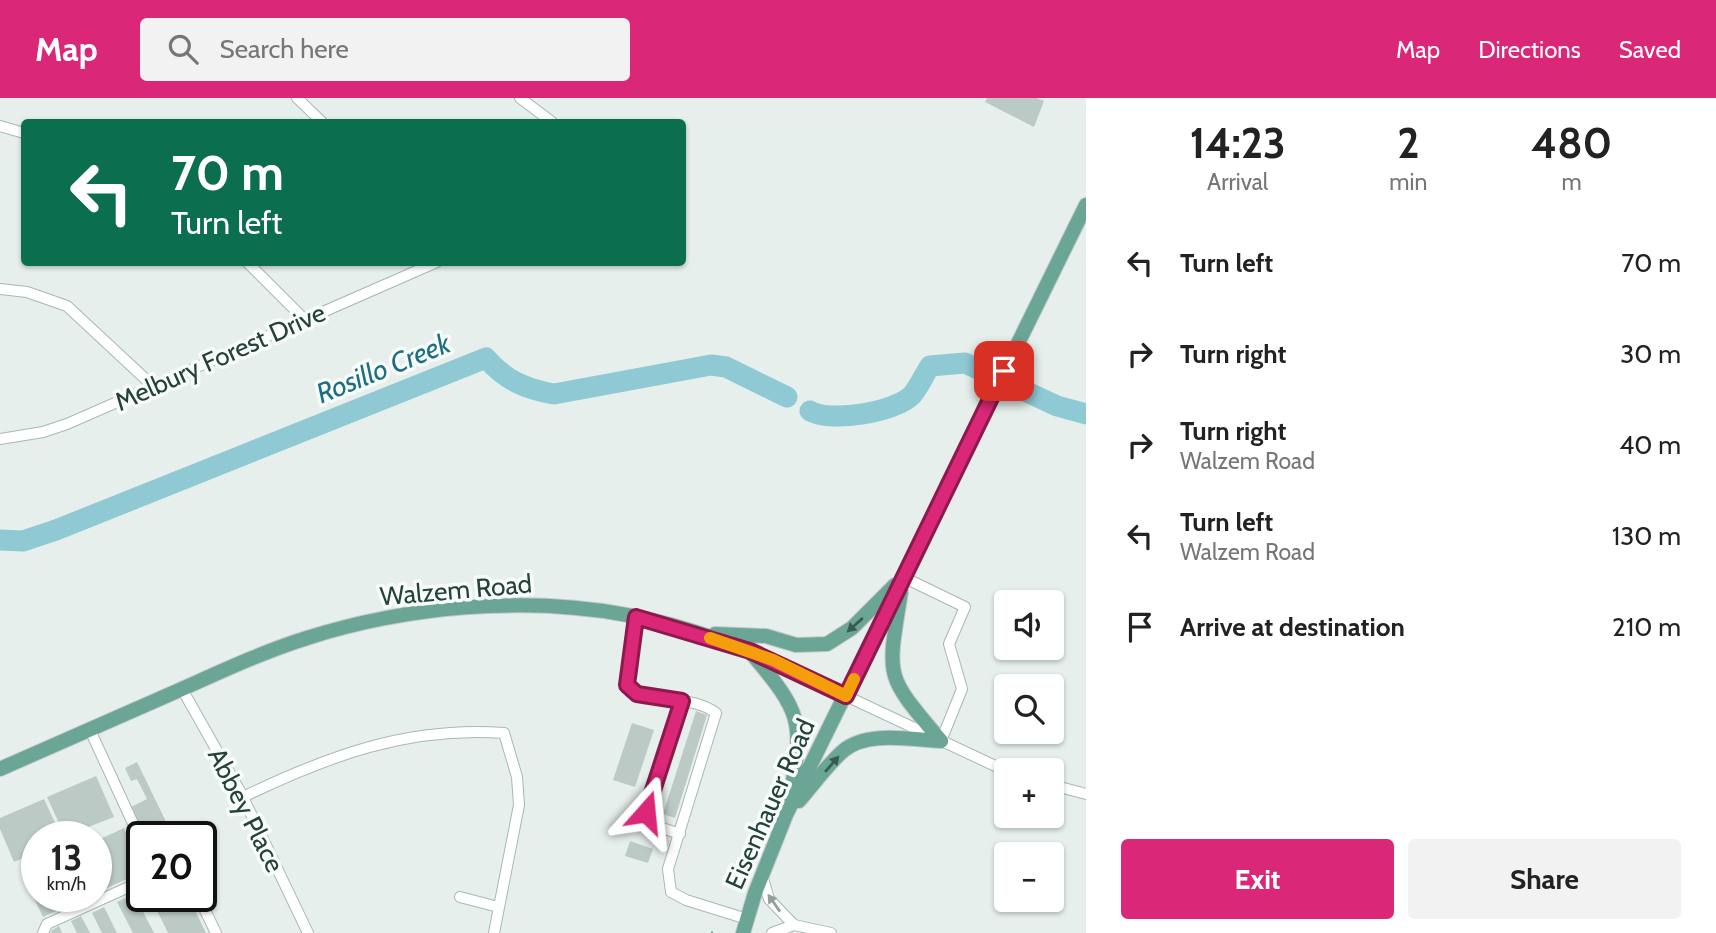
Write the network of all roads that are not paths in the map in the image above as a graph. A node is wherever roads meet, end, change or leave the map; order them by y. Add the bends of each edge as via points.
1 (297, 98) edge
2 (520, 98) edge
3 (319, 119) edge
4 (548, 119) edge
5 (0, 126) edge
6 (21, 133) edge
7 (1086, 205) edge
8 (251, 266) edge
9 (428, 266) edge
10 (0, 289) edge
11 (305, 320) junction
12 (154, 387) junction
13 (0, 439) edge
14 (903, 577) junction
15 (636, 617) junction
16 (694, 632) junction
17 (750, 651) junction
18 (182, 689) junction
19 (846, 696) junction
20 (682, 701) junction
21 (90, 730) junction
22 (941, 741) junction
23 (994, 765) edge
24 (0, 769) edge
25 (1064, 789) edge
26 (1086, 794) edge
27 (243, 797) junction
28 (786, 815) junction
29 (132, 821) edge
30 (680, 834) junction
31 (762, 875) junction
32 (126, 888) edge
33 (460, 897) dead end
34 (498, 907) junction
35 (206, 912) edge
36 (794, 925) junction
37 (745, 926) edge
38 (43, 933) edge
39 (216, 933) edge
40 (308, 933) edge
41 (494, 933) edge
42 (772, 933) edge
43 (831, 933) edge

1 - 3 street
2 - 4 street
5 - 6 street
7 - 14 main road
8 - 11 street
9 - 11 street, Melbury Forest Drive
10 - 12 street via 27,292 67,306
11 - 12 street, Melbury Forest Drive
12 - 13 street, Melbury Forest Drive via 67,424
14 -> 16 main road via 852,628 827,644 796,645 766,636
14 - 19 main road
14 - 22 main road via 892,672 899,691
14 - 22 street via 965,607 948,643 962,689
15 - 16 main road, Walzem Road
15 - 18 main road, Walzem Road via 545,607 487,607 360,623 306,638
15 - 20 street via 627,685 637,694
16 - 17 main road, Walzem Road
17 - 19 main road, Walzem Road
17 - 28 main road via 788,696 796,715 798,732
18 - 21 main road, Walzem Road
18 - 27 street, Abbey Place
19 - 22 street
19 - 28 main road, Eisenhauer Road
20 - 30 street via 646,812 650,824
20 - 30 street via 709,708 716,713 716,720
21 - 24 main road, Walzem Road
21 - 29 street
22 - 23 street
28 -> 22 main road via 844,749 885,738
25 - 26 street
27 - 34 street via 312,764 372,744 470,731 505,733 519,804
27 - 40 street, Abbey Place
28 - 31 main road, Eisenhauer Road
30 - 37 street via 668,869 671,891
36 -> 31 street via 769,899
31 - 37 main road, Eisenhauer Road
32 - 38 street via 47,924
33 - 34 street
34 - 41 street
35 - 39 street
36 - 42 street
36 - 43 street

